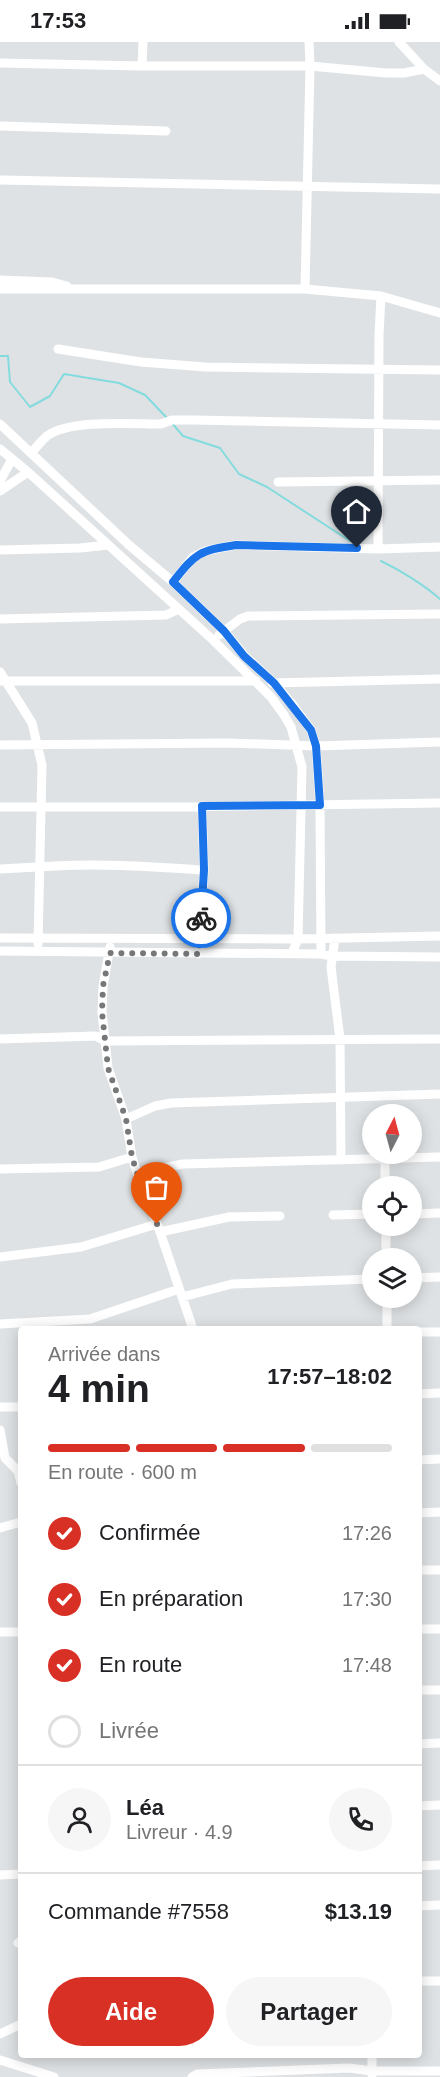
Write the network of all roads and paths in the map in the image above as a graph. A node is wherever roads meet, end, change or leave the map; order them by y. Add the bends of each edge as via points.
1 (142, 42) edge
2 (309, 42) edge
3 (399, 42) edge
4 (0, 63) edge
5 (142, 66) junction
6 (310, 66) junction
7 (424, 69) junction
8 (440, 81) edge
9 (0, 126) edge
10 (166, 131) dead end
11 (0, 180) edge
12 (306, 185) junction
13 (440, 189) edge
14 (0, 280) edge
15 (0, 289) edge
16 (75, 289) junction
17 (304, 289) junction
18 (381, 296) junction
19 (440, 313) edge
20 (58, 348) dead end
21 (380, 369) junction
22 (440, 370) edge
23 (0, 424) edge
24 (380, 425) junction
25 (440, 425) edge
26 (0, 448) edge
27 (31, 453) junction
28 (12, 459) junction
29 (28, 472) junction
30 (440, 480) edge
31 (0, 481) edge
32 (377, 481) junction
33 (278, 483) dead end
34 (0, 491) edge
35 (108, 545) junction
36 (440, 547) edge
37 (378, 549) junction
38 (0, 550) edge
39 (173, 582) junction
40 (177, 610) junction
41 (440, 614) edge
42 (0, 619) edge
43 (224, 631) junction
44 (213, 640) junction
45 (2, 678) edge
46 (440, 679) edge
47 (255, 681) junction
48 (274, 683) junction
49 (440, 742) edge
50 (38, 744) junction
51 (0, 745) edge
52 (297, 745) junction
53 (316, 746) junction
54 (440, 803) edge
55 (302, 805) junction
56 (320, 805) junction
57 (202, 806) junction
58 (0, 807) edge
59 (42, 807) junction
60 (40, 868) junction
61 (0, 869) edge
62 (204, 870) junction
63 (440, 936) edge
64 (0, 938) edge
65 (39, 938) junction
66 (200, 938) junction
67 (321, 938) junction
68 (335, 938) junction
69 (110, 939) junction
70 (298, 939) junction
71 (0, 951) edge
72 (38, 951) junction
73 (110, 953) junction
74 (292, 953) junction
75 (199, 954) junction
76 (321, 954) junction
77 (332, 956) junction
78 (440, 957) edge
79 (0, 1039) edge
80 (340, 1039) junction
81 (440, 1039) edge
82 (105, 1041) junction
83 (440, 1094) edge
84 (340, 1097) junction
85 (126, 1119) junction
86 (132, 1157) junction
87 (422, 1157) edge
88 (440, 1157) edge
89 (362, 1159) edge
90 (341, 1160) junction
91 (0, 1169) edge
92 (137, 1173) junction
93 (440, 1213) edge
94 (362, 1214) edge
95 (422, 1214) edge
96 (333, 1215) dead end
97 (280, 1216) dead end
98 (158, 1228) junction
99 (0, 1257) edge
100 (440, 1277) edge
101 (422, 1278) edge
102 (362, 1279) edge
103 (181, 1293) junction
104 (387, 1308) edge
105 (0, 1324) edge
106 (19, 1326) edge
107 (192, 1326) edge
108 (387, 1326) edge
109 (422, 1332) edge
110 (440, 1332) edge
111 (440, 1393) edge
112 (422, 1394) edge
113 (0, 1407) edge
114 (18, 1407) edge
115 (0, 1430) edge
116 (440, 1459) edge
117 (422, 1460) edge
118 (18, 1472) edge
119 (440, 1512) edge
120 (422, 1513) edge
121 (18, 1523) edge
122 (0, 1528) edge
123 (422, 1570) edge
124 (440, 1570) edge
125 (422, 1629) edge
126 (440, 1629) edge
127 (0, 1632) edge
128 (18, 1632) edge
129 (422, 1690) edge
130 (440, 1690) edge
131 (440, 1743) edge
132 (422, 1744) edge
133 (440, 1805) edge
134 (422, 1806) edge
135 (440, 1865) edge
136 (422, 1866) edge
137 (18, 1874) edge
138 (0, 1875) edge
139 (440, 1905) edge
140 (422, 1906) edge
141 (422, 1981) edge
142 (440, 1981) edge
143 (18, 2025) edge
144 (0, 2034) edge
145 (372, 2058) edge
146 (0, 2060) edge
147 (440, 2071) edge
148 (372, 2074) edge
149 (54, 2077) edge
150 (192, 2077) edge

1 - 5 street
2 - 6 street
3 - 7 street
4 - 5 street
5 - 6 street
6 - 7 street via 386,73
6 - 12 street
7 - 8 street
9 - 10 street
11 - 12 street
12 - 13 street
12 - 17 street
14 - 16 street via 52,282
15 - 16 street
16 - 17 street
17 - 18 street
18 - 19 street
18 - 21 street
20 - 21 street via 141,362 205,367
21 - 22 street
21 - 24 street
23 - 27 street
24 - 25 street
24 - 27 street via 85,425 47,436
24 - 32 street
26 - 28 street
27 - 39 street
28 - 29 street
28 - 31 street
29 - 34 street
29 - 35 street
30 - 32 street
32 - 33 street
32 - 37 street
35 - 38 street
35 - 40 street
36 - 37 street
37 - 39 street via 221,547 193,557
39 - 43 street
40 - 42 street via 166,615
40 - 44 street
41 - 43 street via 248,616
43 - 44 street
43 - 48 street
44 - 47 street
45 - 47 street
45 - 50 street via 32,723
46 - 48 street
47 - 48 street
47 - 52 street via 284,715
48 - 53 street via 311,730
49 - 53 street
50 - 51 street
50 - 52 street
50 - 59 street
52 - 53 street
52 - 55 street via 302,767
53 - 56 street
54 - 56 street
55 - 56 street
55 - 57 street
55 - 70 street
56 - 67 street
57 - 59 street
57 - 62 street
58 - 59 street
59 - 60 street
60 - 61 street
60 - 62 street via 124,866
60 - 65 street
62 - 66 street
63 - 68 street
64 - 65 street
65 - 69 street
65 - 72 street
66 - 69 street
66 - 70 street
66 - 75 street
67 - 68 street
67 - 70 street
67 - 76 street
68 - 77 street
69 - 73 street
70 - 74 street
71 - 72 street
72 - 73 street
73 - 75 street
73 - 82 street via 103,986
74 - 75 street
74 - 76 street
76 - 77 street
77 - 78 street
77 - 80 street
79 - 82 street via 96,1036
80 - 81 street
80 - 82 street
80 - 84 street
82 - 85 street via 108,1068
83 - 84 street
84 - 85 street via 171,1103
84 - 90 street
85 - 86 street
86 - 91 street via 99,1167
86 - 92 street
87 - 88 street
89 - 90 street
90 - 92 street via 183,1164
92 - 98 street
93 - 95 street
94 - 96 street
97 - 98 street via 229,1217
98 - 99 street via 81,1247
98 - 103 street
100 - 101 street
102 - 103 street via 232,1284
103 - 106 street via 90,1319
103 - 107 street
104 - 108 street
105 - 106 street
109 - 110 street
111 - 112 street
113 - 114 street
115 - 118 street via 5,1458
116 - 117 street
119 - 120 street
121 - 122 street
123 - 124 street
125 - 126 street
127 - 128 street
129 - 130 street
131 - 132 street
133 - 134 street
135 - 136 street
137 - 138 street
139 - 140 street
141 - 142 street
143 - 144 street
145 - 148 street
146 - 149 street
147 - 148 street
148 - 150 street via 349,2068

